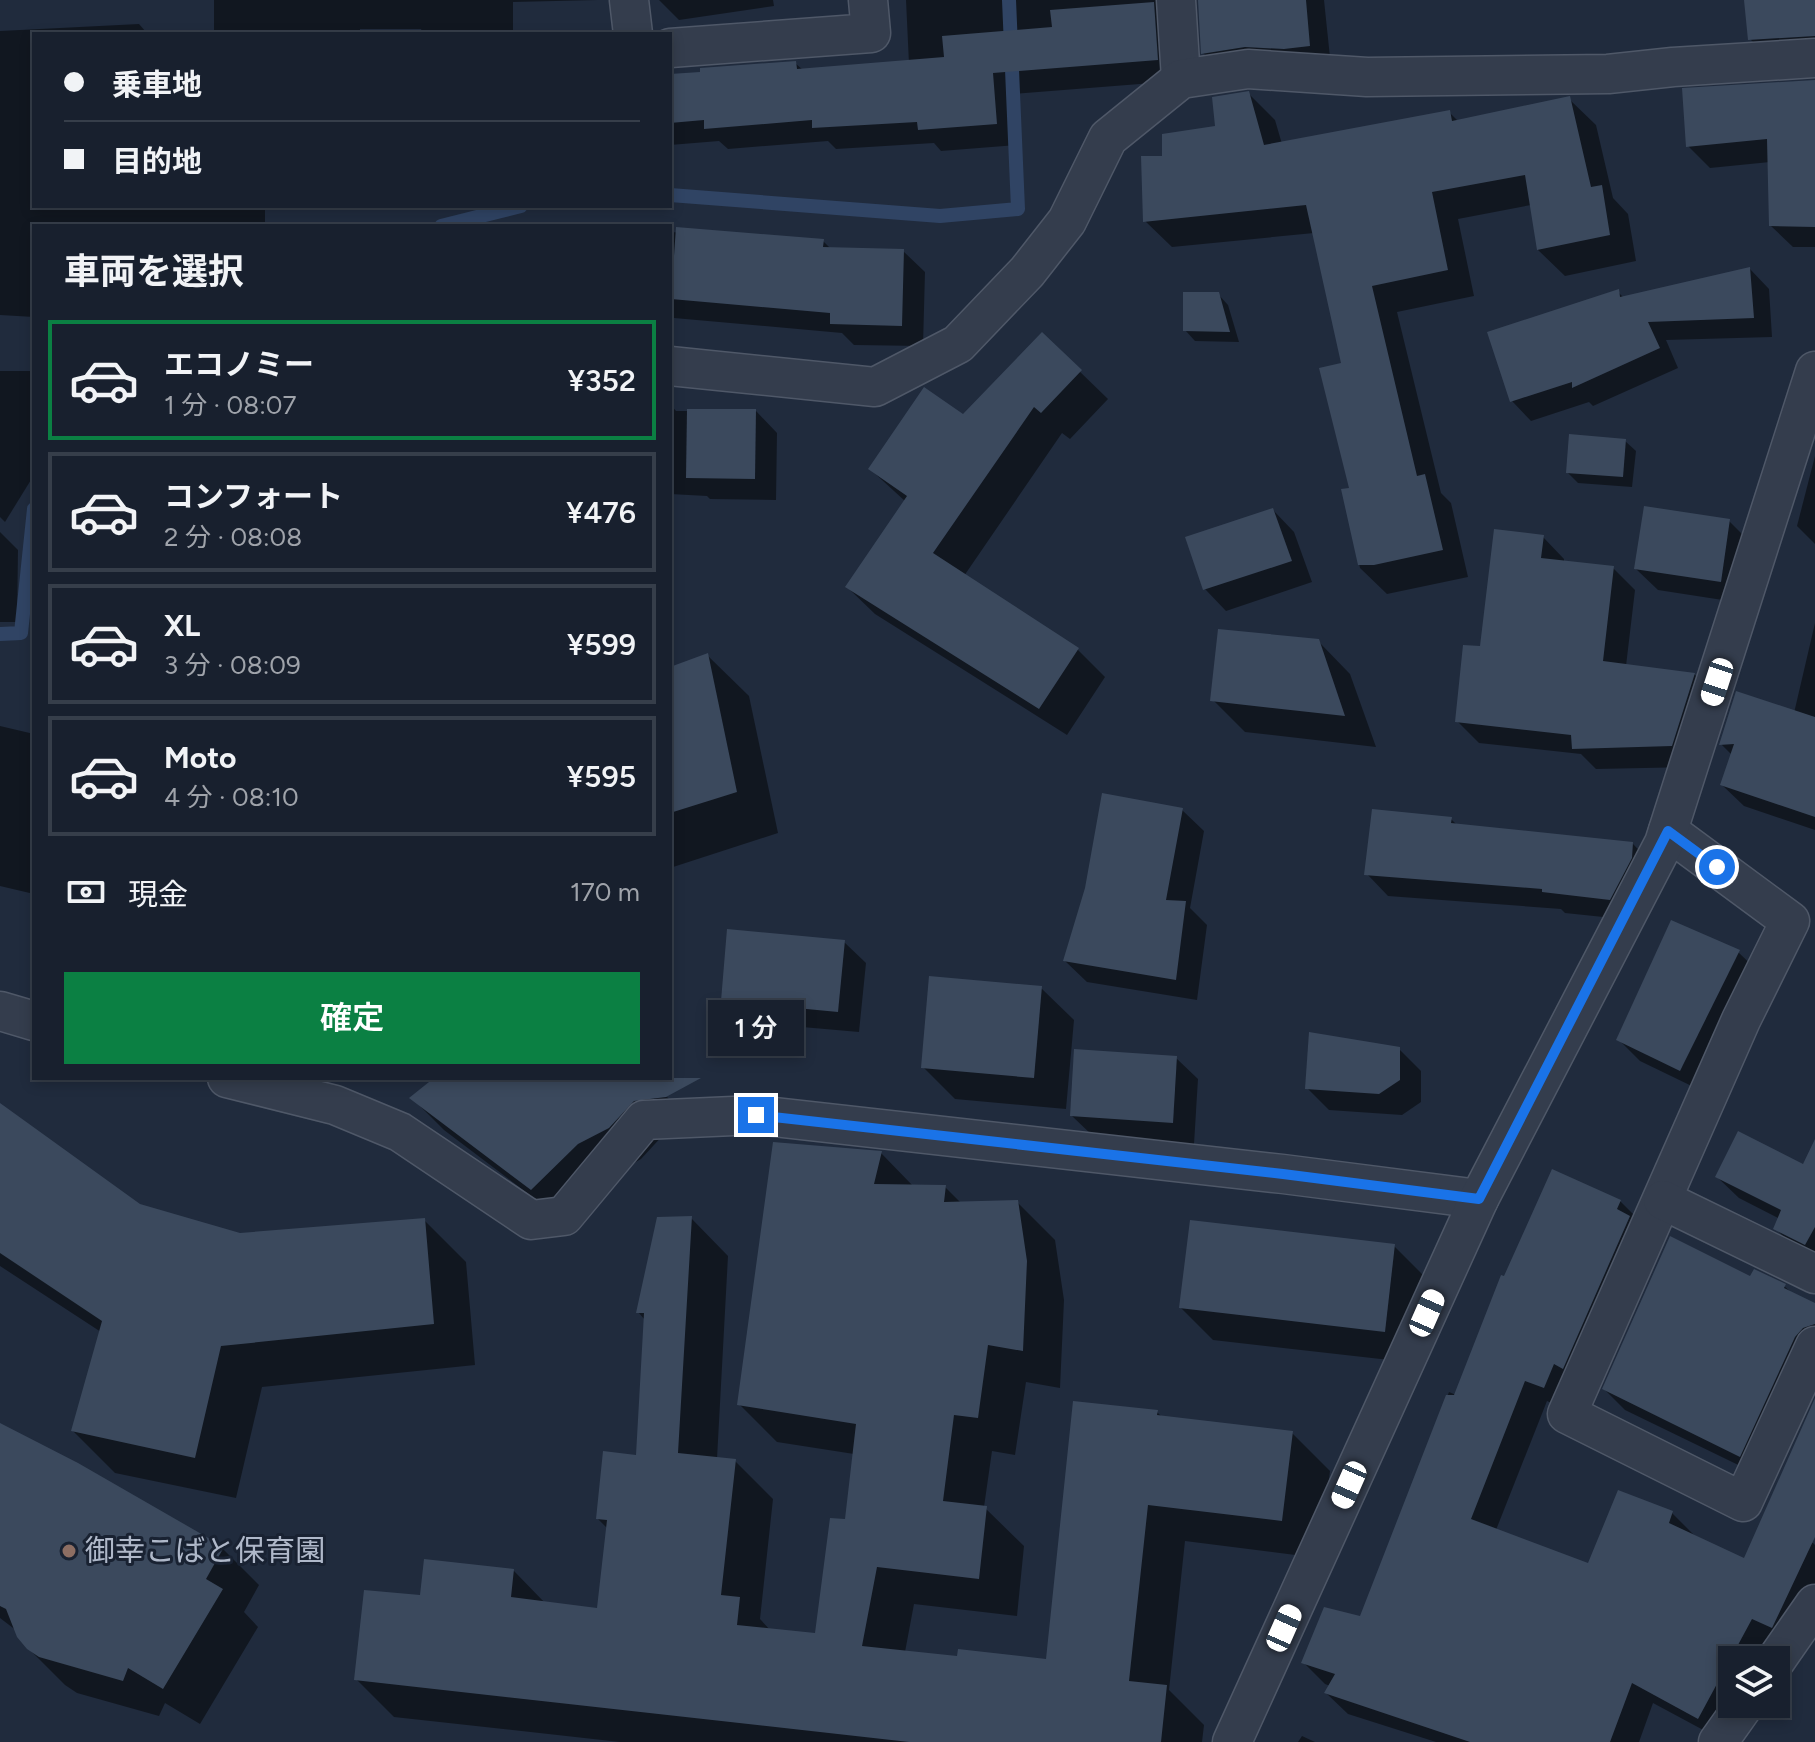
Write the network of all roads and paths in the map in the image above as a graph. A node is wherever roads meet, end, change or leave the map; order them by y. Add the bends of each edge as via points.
1 (629, 0) edge
2 (868, 0) edge
3 (1176, 0) edge
4 (633, 32) edge
5 (672, 48) edge
6 (1815, 58) edge
7 (1181, 79) junction
8 (672, 366) edge
9 (1815, 371) edge
10 (1668, 831) junction
11 (0, 1011) edge
12 (32, 1020) edge
13 (235, 1080) edge
14 (1479, 1199) junction
15 (1663, 1200) junction
16 (1815, 1274) edge
17 (1815, 1346) edge
18 (1815, 1604) edge
19 (1786, 1646) edge
20 (1735, 1718) edge
21 (1232, 1742) edge
22 (1718, 1742) edge

1 - 4 street
2 - 5 street via 871,33
3 - 7 street
6 - 7 street via 1608,74 1367,77 1248,69
7 - 8 street via 1108,138 1067,221 958,344 875,387
9 - 10 street
10 - 14 street
10 - 15 street via 1790,921
11 - 12 street
13 - 14 street via 335,1105 400,1132 531,1220 564,1216 644,1120 756,1115
14 - 21 street
15 - 16 street
15 - 17 street via 1567,1414 1743,1502
18 - 19 street
20 - 22 street

